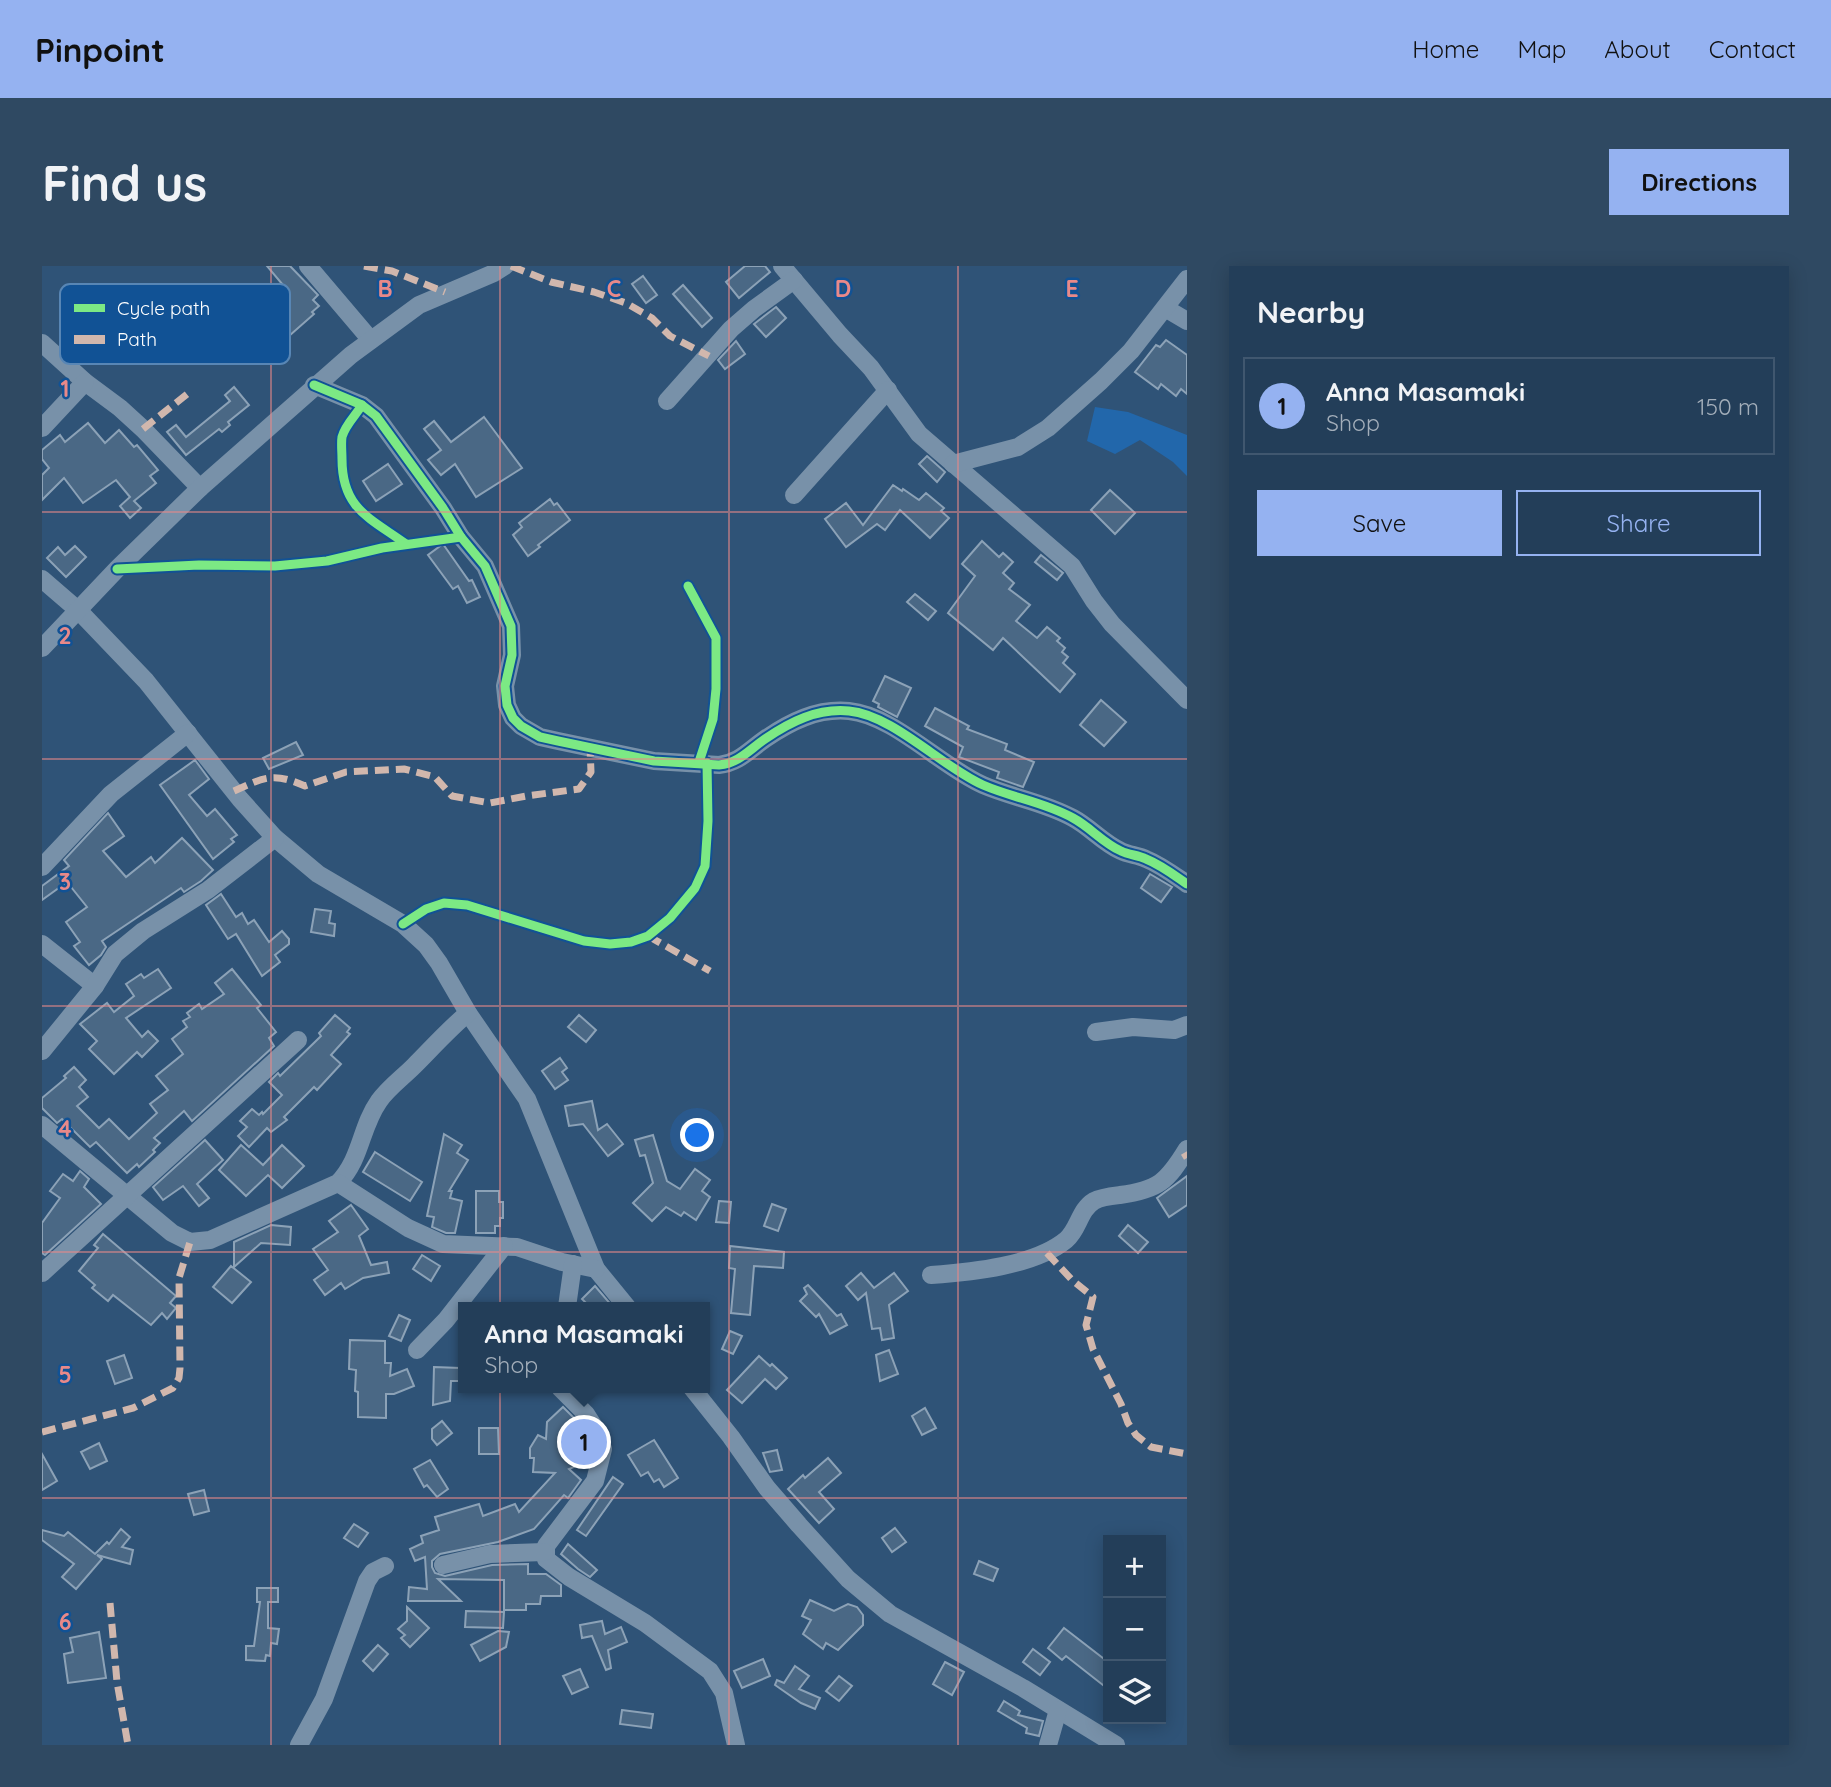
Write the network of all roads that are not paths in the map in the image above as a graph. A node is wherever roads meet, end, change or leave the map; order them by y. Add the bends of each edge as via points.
1 (307, 266) edge
2 (505, 266) edge
3 (788, 273) edge
4 (1187, 279) edge
5 (1165, 308) junction
6 (1187, 321) edge
7 (370, 339) junction
8 (42, 343) edge
9 (60, 360) edge
10 (65, 364) edge
11 (85, 383) junction
12 (314, 385) junction
13 (888, 390) junction
14 (667, 401) dead end
15 (42, 428) edge
16 (953, 464) junction
17 (200, 488) junction
18 (794, 495) dead end
19 (42, 579) edge
20 (79, 611) junction
21 (42, 648) edge
22 (1187, 700) edge
23 (188, 733) junction
24 (275, 838) junction
25 (42, 867) edge
26 (1187, 884) edge
27 (42, 944) edge
28 (95, 986) junction
29 (468, 1013) junction
30 (1187, 1025) edge
31 (1096, 1031) dead end
32 (298, 1040) dead end
33 (42, 1051) edge
34 (42, 1125) edge
35 (1187, 1149) edge
36 (338, 1183) junction
37 (125, 1195) junction
38 (504, 1246) junction
39 (573, 1264) junction
40 (596, 1269) junction
41 (42, 1273) edge
42 (931, 1275) dead end
43 (460, 1302) edge
44 (568, 1302) edge
45 (622, 1302) edge
46 (458, 1305) edge
47 (417, 1350) dead end
48 (565, 1393) edge
49 (696, 1393) edge
50 (544, 1552) junction
51 (443, 1565) dead end
52 (385, 1566) dead end
53 (1058, 1710) junction
54 (299, 1745) edge
55 (736, 1745) edge
56 (1048, 1745) edge
57 (1116, 1745) edge

1 - 7 street
2 - 7 street via 419,305
3 - 13 street
3 - 14 street
4 - 5 street
5 - 6 street
5 - 16 street via 1131,351 1048,428 1018,447
7 - 12 street
8 - 9 street
10 - 11 street
11 - 15 street
11 - 17 street via 136,422
12 - 17 street
12 - 26 street via 362,405 376,416 485,566 510,626 507,705 521,726 540,737 654,761 719,765 741,758 795,720 849,711 875,719 983,785 1075,819 1101,840 1145,858
13 - 16 street via 919,434
13 - 18 street
16 - 22 street via 1072,566 1112,624
17 - 20 street
19 - 20 street
20 - 21 street
20 - 23 street
23 - 24 street
23 - 25 street via 111,794
24 - 28 street via 115,954
24 - 29 street via 318,874 403,924 426,945
27 - 28 street
28 - 33 street
29 - 36 street via 379,1101 355,1160
29 - 40 street via 527,1099
30 - 31 street via 1174,1030 1133,1027
32 - 37 street
34 - 37 street
35 - 42 street via 1162,1183 1090,1203 1075,1232 1047,1252 976,1271
36 - 37 street via 210,1240 190,1242
36 - 38 street via 408,1228 443,1244
37 - 41 street
38 - 39 street
38 - 43 street
39 - 40 street
39 - 44 street
40 - 45 street
46 - 47 street
48 - 50 street via 596,1428 603,1449 595,1481
49 - 53 street via 767,1488 848,1578 890,1614
50 - 51 street via 490,1554
50 - 55 street via 546,1559 569,1577 645,1623 710,1671 724,1693
52 - 54 street via 367,1581 324,1699
53 - 56 street
53 - 57 street

